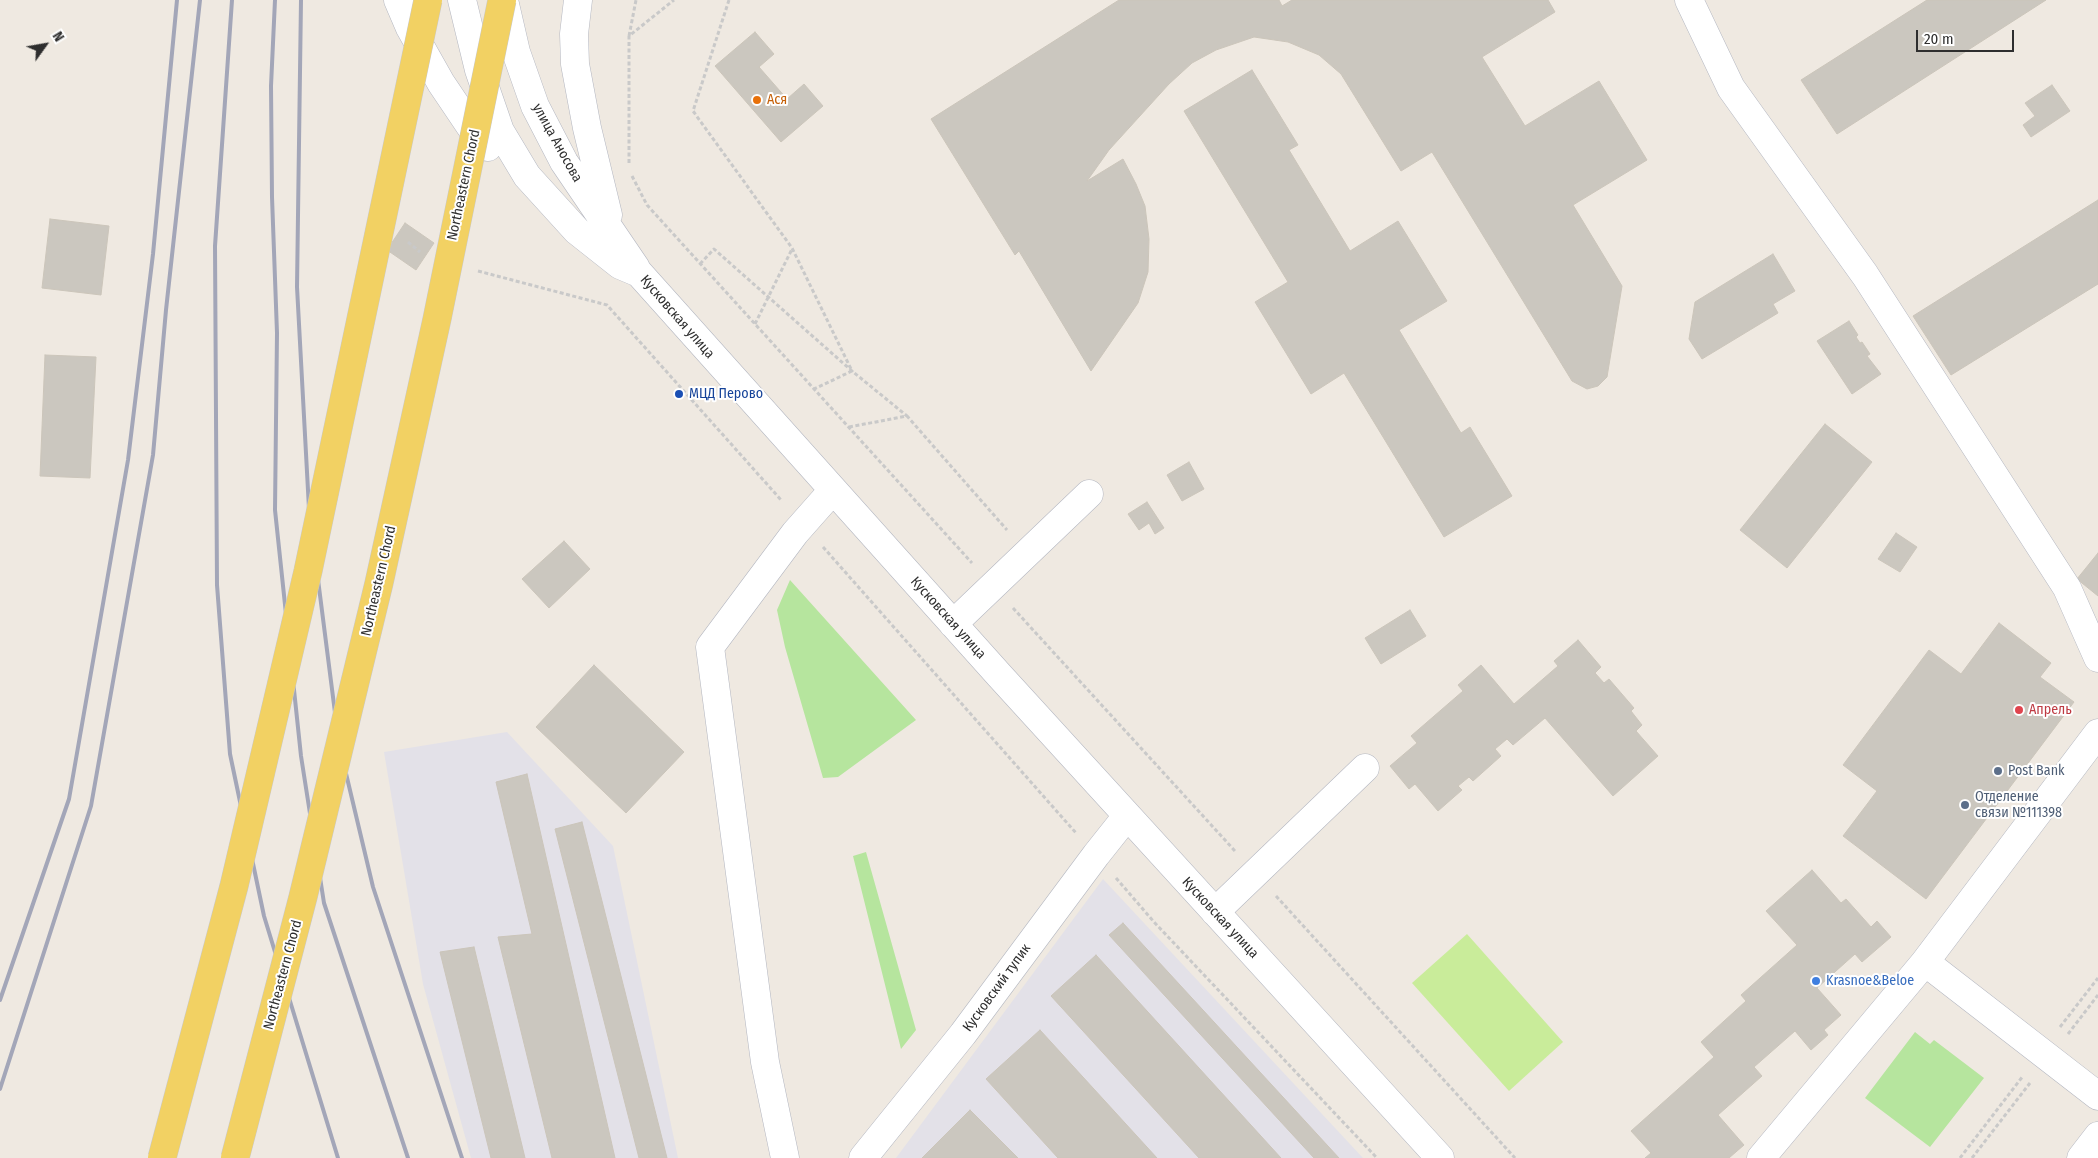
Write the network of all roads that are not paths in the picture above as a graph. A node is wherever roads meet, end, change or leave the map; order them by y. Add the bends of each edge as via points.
1 (398, 0) edge
2 (428, 0) edge
3 (462, 0) edge
4 (503, 0) edge
5 (578, 0) edge
6 (1689, 0) edge
7 (527, 176) junction
8 (612, 231) junction
9 (639, 273) junction
10 (833, 490) junction
11 (1089, 494) dead end
12 (953, 624) junction
13 (2098, 658) edge
14 (2098, 733) edge
15 (1366, 768) dead end
16 (1127, 816) junction
17 (1215, 912) junction
18 (1925, 962) junction
19 (2098, 1096) edge
20 (2098, 1136) edge
21 (162, 1158) edge
22 (235, 1158) edge
23 (785, 1158) edge
24 (863, 1158) edge
25 (1440, 1158) edge
26 (1761, 1158) edge
27 (2081, 1158) edge

1 - 7 street via 441,83 472,129 498,157
2 - 21 main road, bridge via 308,571 234,886
3 - 7 street, Кусковская улица via 478,70 500,131
4 - 8 street, улица Аносова via 516,52 535,106 564,162
4 - 22 main road, Northeastern Chord, bridge via 379,582 303,897
5 - 8 street via 575,64
6 - 13 street via 1731,88 1865,275 2067,588
7 - 9 street, Кусковская улица via 577,231 620,265
8 - 9 street, улица Аносова
9 - 10 street, Кусковская улица
10 - 12 street, Кусковская улица
10 - 23 street via 803,524 710,647 765,1062
11 - 12 street
12 - 16 street, Кусковская улица
14 - 18 street
15 - 17 street
16 - 17 street, Кусковская улица
16 - 24 street, Кусковский тупик via 963,1034
17 - 25 street, Кусковская улица
18 - 19 street
18 - 26 street
20 - 27 street

